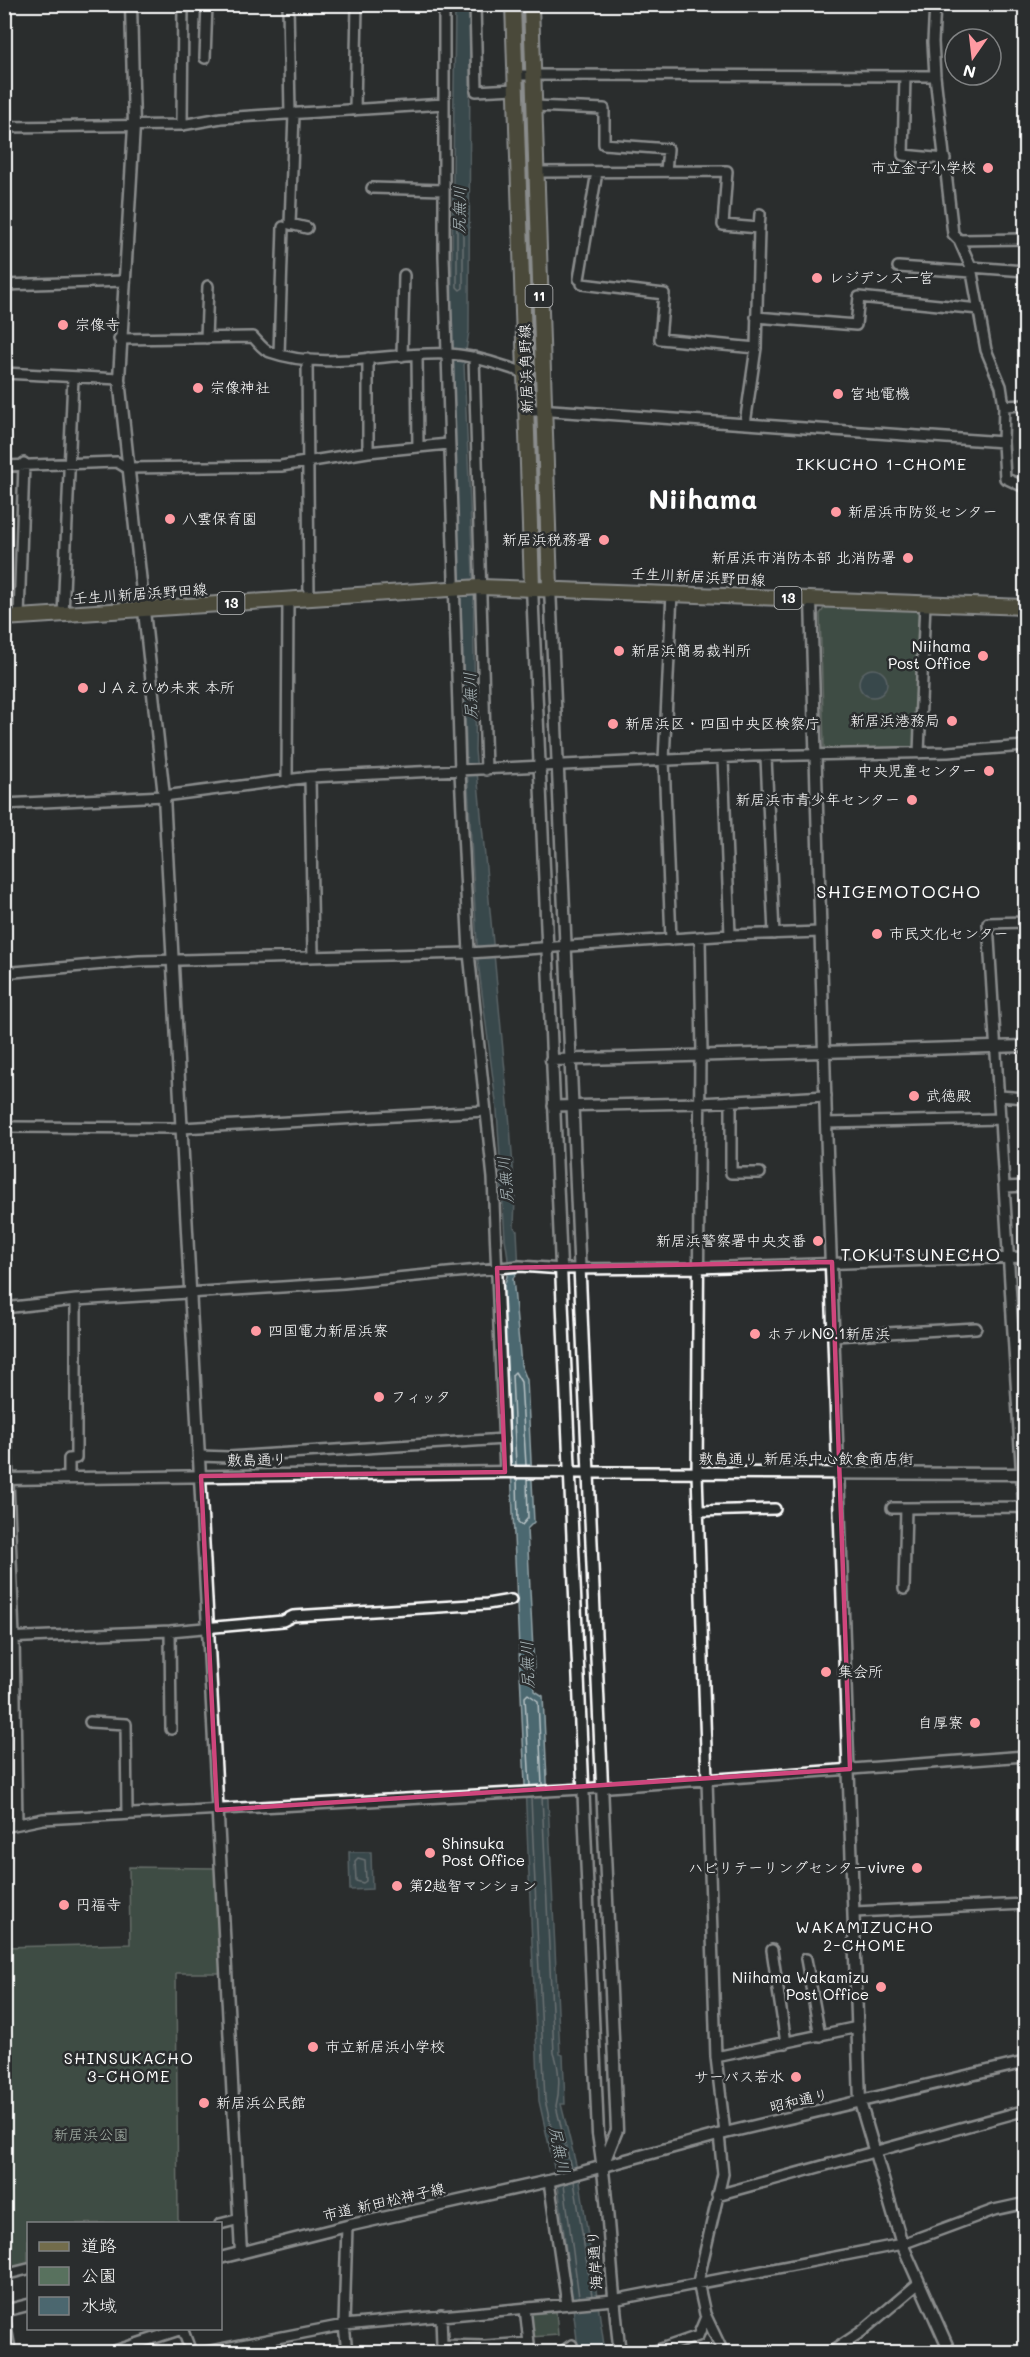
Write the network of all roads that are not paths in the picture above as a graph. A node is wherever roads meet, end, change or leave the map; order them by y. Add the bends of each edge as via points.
1 (131, 4) edge
2 (183, 4) edge
3 (207, 4) edge
4 (288, 4) edge
5 (357, 4) edge
6 (444, 4) edge
7 (475, 4) edge
8 (513, 4) edge
9 (531, 4) edge
10 (935, 4) edge
11 (206, 58) dead end
12 (533, 75) junction
13 (905, 76) junction
14 (935, 76) junction
15 (514, 82) junction
16 (444, 105) junction
17 (534, 106) junction
18 (355, 110) junction
19 (292, 114) junction
20 (182, 125) junction
21 (134, 126) junction
22 (4, 127) edge
23 (945, 159) junction
24 (666, 171) junction
25 (535, 172) junction
26 (597, 172) junction
27 (372, 188) dead end
28 (444, 190) junction
29 (760, 214) dead end
30 (283, 227) dead end
31 (307, 228) dead end
32 (759, 228) junction
33 (1026, 239) edge
34 (959, 240) junction
35 (898, 267) dead end
36 (971, 269) junction
37 (1026, 271) edge
38 (404, 275) dead end
39 (124, 281) junction
40 (4, 285) edge
41 (208, 286) dead end
42 (979, 309) junction
43 (756, 317) junction
44 (206, 338) junction
45 (119, 339) junction
46 (756, 348) junction
47 (279, 354) junction
48 (447, 354) junction
49 (402, 356) junction
50 (417, 356) junction
51 (472, 357) junction
52 (368, 358) junction
53 (307, 359) junction
54 (524, 372) junction
55 (4, 373) edge
56 (73, 377) junction
57 (118, 379) junction
58 (1026, 405) edge
59 (1004, 406) junction
60 (544, 410) junction
61 (525, 411) junction
62 (604, 414) joint
63 (745, 424) junction
64 (1003, 441) junction
65 (448, 444) junction
66 (418, 447) junction
67 (368, 452) junction
68 (308, 462) junction
69 (24, 463) junction
70 (68, 463) junction
71 (4, 465) edge
72 (127, 468) junction
73 (1026, 488) edge
74 (479, 587) junction
75 (532, 587) junction
76 (550, 587) junction
77 (456, 588) junction
78 (672, 593) junction
79 (309, 598) junction
80 (811, 599) junction
81 (288, 600) junction
82 (925, 602) junction
83 (1026, 607) edge
84 (142, 609) junction
85 (63, 616) junction
86 (12, 618) edge
87 (1026, 746) edge
88 (919, 753) junction
89 (814, 755) junction
90 (766, 757) junction
91 (723, 759) junction
92 (664, 760) junction
93 (559, 765) junction
94 (542, 766) junction
95 (484, 771) junction
96 (462, 772) junction
97 (310, 777) junction
98 (287, 781) junction
99 (164, 796) junction
100 (4, 804) edge
101 (1026, 922) edge
102 (820, 932) junction
103 (774, 934) junction
104 (730, 935) junction
105 (700, 938) junction
106 (671, 940) junction
107 (568, 945) junction
108 (547, 947) junction
109 (471, 952) junction
110 (313, 955) junction
111 (174, 961) junction
112 (4, 970) edge
113 (1026, 1046) edge
114 (995, 1047) junction
115 (825, 1052) junction
116 (701, 1054) junction
117 (572, 1059) junction
118 (551, 1060) junction
119 (826, 1096) junction
120 (1000, 1096) junction
121 (1026, 1098) edge
122 (732, 1101) junction
123 (701, 1103) junction
124 (553, 1106) junction
125 (573, 1106) junction
126 (485, 1112) junction
127 (1001, 1119) junction
128 (826, 1123) junction
129 (4, 1127) edge
130 (182, 1128) junction
131 (760, 1173) dead end
132 (1026, 1186) edge
133 (1005, 1187) junction
134 (1026, 1257) edge
135 (1008, 1258) junction
136 (832, 1262) junction
137 (500, 1268) junction
138 (699, 1268) junction
139 (562, 1269) junction
140 (579, 1269) junction
141 (191, 1291) junction
142 (76, 1299) junction
143 (4, 1308) edge
144 (976, 1328) dead end
145 (834, 1336) junction
146 (4, 1376) edge
147 (504, 1439) junction
148 (199, 1456) junction
149 (507, 1472) junction
150 (571, 1473) junction
151 (587, 1473) junction
152 (697, 1473) junction
153 (839, 1474) junction
154 (1024, 1474) edge
155 (201, 1476) junction
156 (69, 1478) junction
157 (6, 1479) edge
158 (1023, 1507) junction
159 (892, 1508) dead end
160 (906, 1508) junction
161 (775, 1509) dead end
162 (698, 1511) junction
163 (1026, 1545) edge
164 (904, 1589) dead end
165 (511, 1600) dead end
166 (207, 1629) junction
167 (170, 1631) junction
168 (9, 1637) edge
169 (579, 1701) junction
170 (598, 1702) junction
171 (90, 1722) dead end
172 (171, 1729) dead end
173 (1026, 1756) edge
174 (850, 1769) junction
175 (707, 1779) junction
176 (600, 1788) junction
177 (583, 1789) junction
178 (217, 1810) junction
179 (127, 1814) junction
180 (17, 1824) junction
181 (4, 1827) edge
182 (1026, 1904) edge
183 (854, 1912) junction
184 (772, 1950) dead end
185 (807, 1959) dead end
186 (858, 2027) junction
187 (820, 2036) junction
188 (786, 2043) junction
189 (716, 2057) junction
190 (1026, 2062) edge
191 (860, 2103) junction
192 (1026, 2110) edge
193 (722, 2134) junction
194 (872, 2151) junction
195 (603, 2166) junction
196 (581, 2172) joint
197 (552, 2180) junction
198 (717, 2195) junction
199 (1026, 2202) edge
200 (240, 2219) junction
201 (222, 2223) edge
202 (347, 2226) junction
203 (902, 2244) junction
204 (241, 2253) junction
205 (222, 2258) edge
206 (27, 2269) edge
207 (4, 2275) edge
208 (698, 2282) junction
209 (919, 2283) junction
210 (613, 2300) junction
211 (570, 2304) junction
212 (27, 2305) edge
213 (525, 2308) junction
214 (4, 2311) edge
215 (441, 2315) junction
216 (706, 2317) junction
217 (4, 2319) edge
218 (344, 2325) junction
219 (179, 2330) edge
220 (182, 2330) edge
221 (572, 2345) dead end
222 (530, 2348) edge
223 (484, 2349) edge
224 (10, 2352) edge
225 (112, 2352) edge
226 (190, 2352) edge
227 (205, 2352) edge
228 (347, 2352) edge
229 (562, 2352) edge
230 (621, 2352) edge
231 (652, 2352) edge
232 (723, 2352) edge
233 (831, 2352) edge
234 (950, 2352) edge

1 - 21 street
2 - 20 street
3 - 11 street
4 - 19 street
5 - 18 street
6 - 16 street
7 - 15 street via 476,90
8 - 15 main road, 新居浜角野線 / 11
9 - 12 main road, 新居浜角野線 / 11
10 - 14 street
12 - 13 street
12 - 15 street
12 - 17 main road, 新居浜角野線 / 11
13 - 14 street
13 - 23 street via 903,156
14 - 23 street
15 - 54 main road, 新居浜角野線 / 11
16 - 18 street
16 - 28 street
17 - 24 street via 604,109 604,144 668,149
17 - 25 main road, 新居浜角野線 / 11
18 - 19 street
19 - 20 street via 220,118
19 - 31 street via 290,224
20 - 21 street
21 - 22 street
21 - 39 street
23 - 34 street via 953,234
24 - 26 street
24 - 32 street via 727,171 723,225
25 - 26 street
25 - 60 main road, 新居浜角野線 / 11
26 - 46 street via 581,282 664,294 660,339
27 - 28 street
28 - 48 street
29 - 32 street
30 - 47 street
32 - 43 street
33 - 34 street
34 - 36 street
35 - 36 street
36 - 37 street
36 - 42 street
38 - 49 street
39 - 40 street
39 - 45 street
41 - 44 street
42 - 43 street via 859,297 856,325
42 - 59 street via 986,350
43 - 46 street
44 - 45 street
44 - 47 street via 253,337 268,351
45 - 57 street
46 - 63 street
47 - 53 street
48 - 50 street
48 - 51 street
48 - 65 street
49 - 50 street
49 - 52 street
50 - 66 street
51 - 54 street
51 - 74 street
52 - 53 street
52 - 67 street
53 - 68 street
54 - 61 main road, 新居浜角野線 / 11
55 - 56 street
56 - 57 street
56 - 70 street
57 - 72 street
58 - 59 street
59 - 64 street
60 - 61 street
60 - 62 street
60 - 76 main road, 新居浜角野線 / 11
61 - 75 main road, 新居浜角野線 / 11
62 - 63 street
63 - 64 street
64 - 73 street via 1005,478
65 - 66 street
65 - 77 street
66 - 67 street
67 - 68 street
68 - 72 street via 281,466
68 - 79 street
69 - 70 street
69 - 71 street
69 - 86 street
70 - 72 street via 117,462
70 - 85 street
72 - 84 street
74 - 75 main road, 壬生川新居浜野田線 / 13
74 - 77 main road, 13
74 - 95 street
75 - 76 main road, 壬生川新居浜野田線 / 13
75 - 94 street, 海岸通り
76 - 78 main road, 壬生川新居浜野田線 / 13
76 - 93 street
77 - 79 main road, 壬生川新居浜野田線 / 13
77 - 96 street
78 - 80 main road, 壬生川新居浜野田線 / 13
78 - 92 street
79 - 81 main road, 壬生川新居浜野田線 / 13
80 - 82 main road, 壬生川新居浜野田線 / 13
80 - 89 street
81 - 84 main road, 壬生川新居浜野田線 / 13
81 - 98 street
82 - 83 main road, 壬生川新居浜野田線 / 13
82 - 88 street
84 - 85 main road, 壬生川新居浜野田線 / 13
84 - 99 street
85 - 86 main road, 壬生川新居浜野田線 / 13
87 - 88 street
88 - 89 street
89 - 90 street
89 - 102 street
90 - 91 street
90 - 103 street
91 - 92 street
91 - 104 street
92 - 93 street
92 - 106 street
93 - 94 street
93 - 107 street
94 - 95 street
94 - 108 street, 海岸通り
95 - 96 street
96 - 97 street
96 - 109 street
97 - 98 street
97 - 110 street
98 - 99 street
99 - 100 street
99 - 111 street
101 - 114 street via 988,924
102 - 103 street
102 - 115 street
103 - 104 street
104 - 105 street
105 - 106 street
105 - 116 street
106 - 107 street
107 - 108 street
107 - 117 street
108 - 109 street
108 - 118 street, 海岸通り
109 - 110 street
109 - 126 street
110 - 111 street
111 - 112 street
111 - 130 street
113 - 114 street
114 - 115 street
114 - 120 street
115 - 116 street
115 - 119 street
116 - 117 street
116 - 123 street
117 - 118 street
117 - 125 street
118 - 124 street, 海岸通り
119 - 122 street
119 - 128 street
120 - 121 street
120 - 127 street
122 - 123 street
122 - 131 street via 731,1173
123 - 125 street
123 - 138 street
124 - 125 street
124 - 139 street, 海岸通り
125 - 140 street
126 - 130 street
126 - 137 street
127 - 128 street
127 - 133 street
128 - 136 street
129 - 130 street
130 - 141 street
132 - 133 street
133 - 135 street
134 - 135 street
135 - 136 street
135 - 154 street
136 - 138 street
136 - 145 street
137 - 139 street
137 - 141 street via 344,1283
137 - 147 street
138 - 140 street
138 - 152 street
139 - 140 street
139 - 150 street, 海岸通り
140 - 151 street
141 - 142 street
141 - 148 street
142 - 143 street
142 - 156 street via 76,1458 69,1459
144 - 145 street
145 - 153 street
146 - 157 street
147 - 148 street
147 - 149 street
148 - 155 street
149 - 150 street, 敷島通り
149 - 155 street, 敷島通り
150 - 151 street
150 - 169 street, 海岸通り
151 - 152 street, 敷島通り 新居浜中心飲食商店街
151 - 170 street
152 - 153 street, 敷島通り 新居浜中心飲食商店街
152 - 162 street
153 - 154 street, 敷島通り 新居浜中心飲食商店街
153 - 174 street
154 - 158 street
155 - 156 street, 敷島通り
155 - 166 street
156 - 157 street, 敷島通り
157 - 168 street
158 - 160 street
158 - 163 street
159 - 160 street
160 - 164 street
161 - 162 street
162 - 175 street
165 - 166 street via 293,1616 283,1621
166 - 167 street
166 - 178 street
167 - 168 street
167 - 172 street
168 - 180 street
169 - 170 street
169 - 177 street, 海岸通り
170 - 176 street
171 - 179 street via 126,1724
173 - 174 street
174 - 175 street
174 - 183 street
175 - 176 street
175 - 189 street
176 - 177 street
176 - 195 street via 616,2130
177 - 178 street
177 - 195 street, 海岸通り via 598,2134
178 - 179 street
178 - 200 street
179 - 180 street
180 - 181 street
182 - 183 street
183 - 186 street
184 - 188 street
185 - 187 street
186 - 187 street
186 - 191 street
187 - 188 street
188 - 189 street
189 - 193 street
190 - 191 street, 昭和通り
191 - 193 street, 昭和通り
191 - 194 street
192 - 194 street
193 - 195 street, 昭和通り
193 - 198 street via 723,2174
194 - 198 street
194 - 203 street
195 - 196 street, 昭和通り
195 - 210 street, 海岸通り
196 - 197 street, 市道 新田松神子線
197 - 202 street, 市道 新田松神子線
197 - 211 street
198 - 208 street
199 - 203 street
200 - 201 street
200 - 204 street
202 - 204 street, 市道 新田松神子線
202 - 218 street
203 - 208 street
203 - 209 street
204 - 205 street, 市道 新田松神子線
206 - 207 street
208 - 210 street
208 - 216 street
209 - 233 street
209 - 234 street
210 - 211 street
210 - 230 street, 海岸通り
211 - 213 street
212 - 214 street
213 - 215 street
213 - 222 street
215 - 218 street
215 - 223 street via 442,2345
216 - 231 street via 698,2336
216 - 232 street
217 - 224 street
218 - 227 street
218 - 228 street
219 - 225 street
220 - 226 street
221 - 229 street
222 - 223 street

